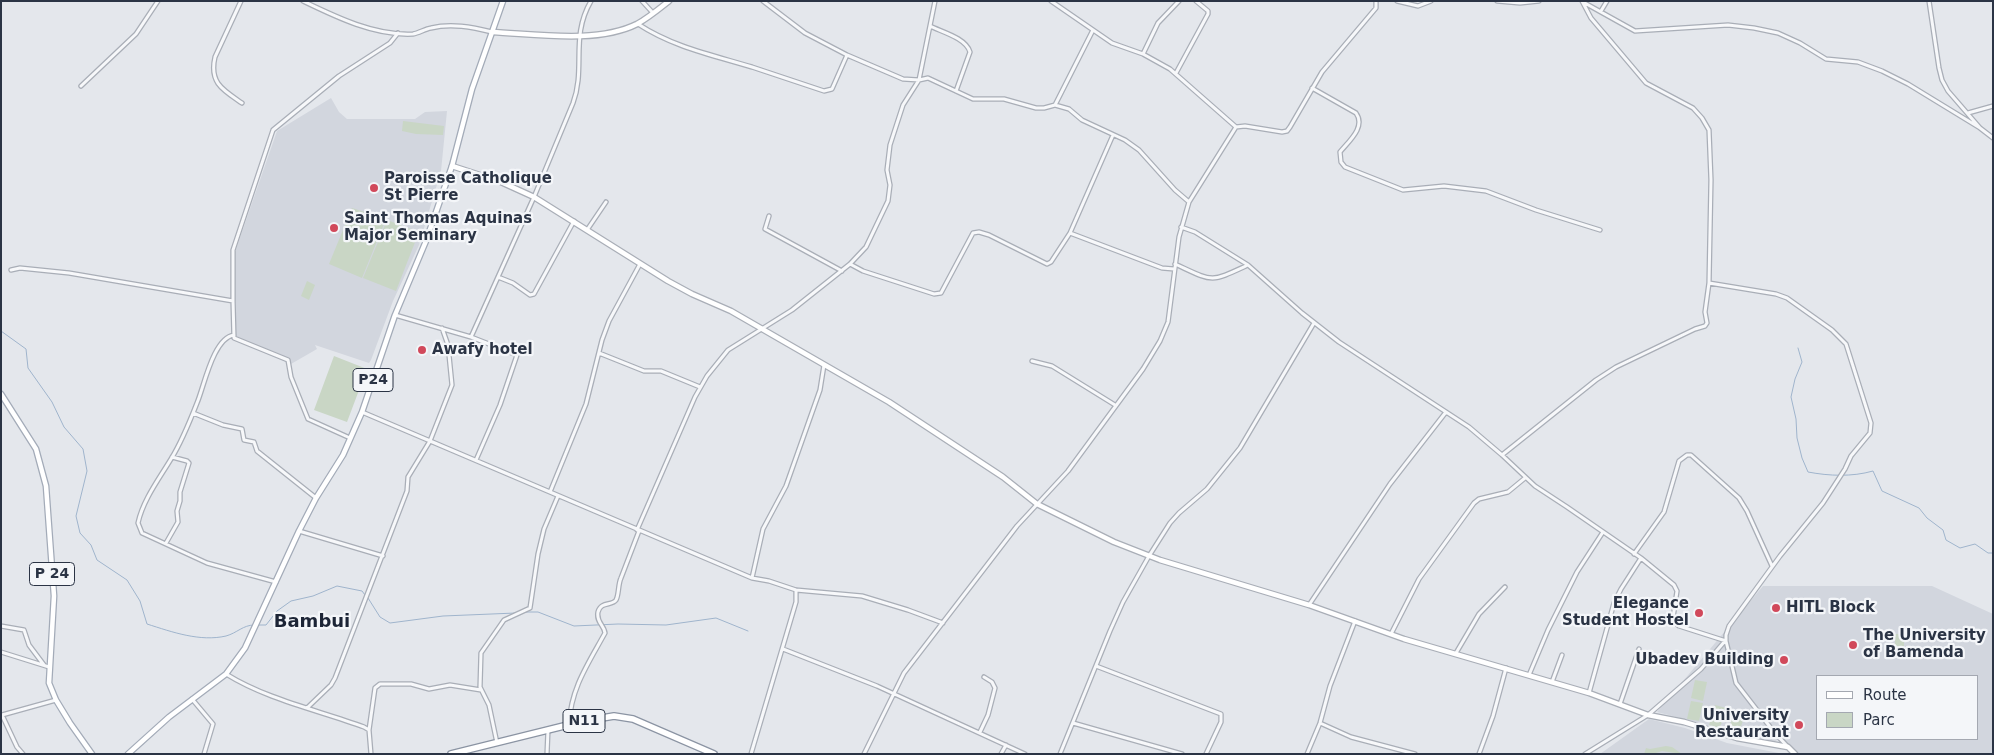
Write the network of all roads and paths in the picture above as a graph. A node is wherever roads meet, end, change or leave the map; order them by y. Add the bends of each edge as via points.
1 (158, 1) edge
2 (241, 1) edge
3 (303, 1) edge
4 (502, 1) edge
5 (591, 1) edge
6 (642, 1) edge
7 (668, 1) edge
8 (763, 1) edge
9 (935, 1) edge
10 (1051, 1) edge
11 (1180, 1) edge
12 (1196, 1) edge
13 (1376, 1) edge
14 (1397, 1) edge
15 (1431, 1) edge
16 (1497, 1) edge
17 (1539, 1) edge
18 (1582, 1) edge
19 (1607, 1) edge
20 (1929, 1) edge
21 (1601, 11) junction
22 (653, 13) junction
23 (638, 24) junction
24 (930, 26) junction
25 (1093, 30) junction
26 (492, 32) junction
27 (398, 33) junction
28 (578, 36) junction
29 (1143, 54) junction
30 (847, 55) junction
31 (1176, 73) junction
32 (919, 80) junction
33 (81, 86) dead end
34 (1312, 88) junction
35 (956, 91) junction
36 (242, 103) dead end
37 (1055, 105) junction
38 (1993, 106) edge
39 (1968, 113) junction
40 (1236, 127) junction
41 (1980, 128) junction
42 (1113, 135) junction
43 (1993, 138) edge
44 (452, 166) junction
45 (534, 197) junction
46 (606, 202) dead end
47 (1189, 202) junction
48 (770, 216) dead end
49 (574, 221) junction
50 (1181, 227) junction
51 (587, 230) junction
52 (1600, 230) dead end
53 (1070, 234) junction
54 (640, 264) junction
55 (850, 264) junction
56 (1175, 264) junction
57 (1248, 265) junction
58 (1174, 269) junction
59 (11, 270) dead end
60 (842, 271) junction
61 (498, 277) junction
62 (1709, 283) junction
63 (233, 301) junction
64 (395, 315) junction
65 (1314, 323) junction
66 (442, 328) junction
67 (764, 329) junction
68 (234, 335) junction
69 (471, 337) junction
70 (599, 353) junction
71 (1032, 361) dead end
72 (824, 365) junction
73 (700, 387) junction
74 (1, 394) edge
75 (1116, 405) junction
76 (362, 412) junction
77 (1446, 412) junction
78 (193, 413) junction
79 (350, 438) junction
80 (430, 441) junction
81 (1502, 455) junction
82 (172, 457) junction
83 (476, 460) junction
84 (1525, 478) junction
85 (550, 492) junction
86 (558, 496) junction
87 (316, 498) junction
88 (1037, 504) junction
89 (638, 530) junction
90 (299, 532) junction
91 (1603, 532) junction
92 (166, 543) junction
93 (1634, 554) junction
94 (383, 556) junction
95 (1148, 556) junction
96 (1641, 558) junction
97 (1772, 567) junction
98 (752, 578) junction
99 (276, 582) junction
100 (1505, 587) dead end
101 (796, 590) junction
102 (1310, 605) junction
103 (1355, 621) junction
104 (943, 623) junction
105 (1, 626) edge
106 (1391, 634) junction
107 (1726, 641) junction
108 (783, 649) junction
109 (1639, 649) dead end
110 (1, 652) edge
111 (1456, 653) junction
112 (1562, 655) dead end
113 (47, 666) junction
114 (1096, 666) junction
115 (1506, 668) junction
116 (226, 674) junction
117 (1529, 675) junction
118 (984, 677) dead end
119 (1552, 682) junction
120 (481, 690) junction
121 (1589, 693) junction
122 (894, 694) junction
123 (192, 699) junction
124 (56, 700) junction
125 (1620, 705) junction
126 (307, 708) junction
127 (2, 714) edge
128 (1648, 715) junction
129 (1073, 723) junction
130 (1320, 723) junction
131 (569, 725) junction
132 (369, 730) junction
133 (548, 730) junction
134 (980, 732) junction
135 (497, 742) junction
136 (1006, 745) junction
137 (1788, 747) junction
138 (23, 754) edge
139 (92, 754) edge
140 (128, 754) edge
141 (204, 754) edge
142 (371, 754) edge
143 (451, 754) edge
144 (548, 754) edge
145 (714, 754) edge
146 (752, 754) edge
147 (864, 754) edge
148 (1001, 754) edge
149 (1025, 754) edge
150 (1060, 754) edge
151 (1182, 754) edge
152 (1206, 754) edge
153 (1307, 754) edge
154 (1415, 754) edge
155 (1479, 754) edge
156 (1585, 754) edge
157 (1795, 754) edge

1 - 33 street via 136,34
2 - 36 street via 212,66 216,82
3 - 27 street via 340,19
4 - 26 street, P24
5 - 28 street
6 - 22 street
7 - 22 street
8 - 30 street via 805,33
9 - 24 street
10 - 25 street
11 - 29 street via 1158,23
12 - 31 street via 1208,14
13 - 34 street via 1376,8
14 - 15 street via 1418,6
16 - 17 street
18 - 21 street
18 - 62 street via 1591,18 1646,83 1693,108 1708,130 1711,180
19 - 21 street
20 - 39 street via 1942,80
21 - 41 street via 1635,31 1728,25 1778,33 1826,59 1858,62 1882,71
22 - 23 street
23 - 28 street via 616,32
23 - 30 street via 693,51 824,91 832,89
24 - 32 street
24 - 35 street via 969,47
25 - 29 street via 1117,46
25 - 37 street
26 - 27 street via 466,26 445,26 415,34
26 - 28 street
26 - 44 street, P24 via 472,89
27 - 63 street via 390,43 338,76 273,130 233,250
28 - 45 street via 578,87
29 - 31 street
30 - 32 street via 902,79
31 - 40 street
32 - 35 street via 928,78
32 - 55 street via 903,105 890,145 888,201 866,247
34 - 40 street via 1287,131
34 - 52 street via 1356,113 1359,118 1359,128 1340,152 1345,167 1403,190 1444,186 1486,191
35 - 37 street via 973,99 1004,99 1036,108
37 - 42 street via 1069,109 1082,120
38 - 39 street
39 - 41 street
40 - 47 street
41 - 43 street
42 - 47 street via 1139,150
42 - 53 street
44 - 45 street
44 - 64 street, P24 via 426,241
45 - 49 street
45 - 61 street
46 - 51 street
47 - 50 street
48 - 60 street via 765,229
49 - 51 street
49 - 61 street via 534,294 530,295
50 - 56 street
50 - 57 street via 1195,232
51 - 54 street
53 - 55 street via 1047,264 989,235 973,234 941,293 934,294
53 - 58 street via 1162,268
54 - 67 street
54 - 70 street via 610,321
55 - 60 street
56 - 57 street via 1211,279
56 - 58 street
57 - 65 street
58 - 75 street via 1172,303 1163,334 1143,369
59 - 63 street via 69,273
60 - 67 street
61 - 69 street
62 - 81 street via 1705,312 1708,323 1705,326 1602,376
62 - 97 street via 1787,298 1832,330 1846,344 1871,423 1870,433 1851,456 1822,503
63 - 68 street
64 - 66 street
64 - 76 street, P24
65 - 77 street via 1376,368
65 - 95 street via 1240,448 1207,489 1179,513
66 - 69 street
66 - 80 street via 448,345 452,385
67 - 72 street
67 - 73 street via 728,350
68 - 78 street via 224,340 213,357
68 - 79 street via 238,340 288,360 291,377 308,419
69 - 83 street via 515,353 517,357
70 - 73 street via 644,371 661,371
70 - 85 street via 586,404
71 - 75 street via 1052,366
72 - 88 street via 921,422 1004,477
72 - 98 street via 820,390 786,486 763,529
73 - 89 street
74 - 113 street, P 24 via 36,449 46,486 54,596
75 - 88 street via 1068,471
76 - 79 street, P24
76 - 80 street
77 - 81 street
77 - 102 street via 1390,484
78 - 82 street
78 - 87 street via 242,429 244,440 254,442 261,455
79 - 87 street, P24 via 343,456
80 - 83 street
80 - 94 street via 408,477 405,498
81 - 84 street
82 - 92 street via 190,464 180,492 178,522
82 - 92 street via 138,523 142,533
83 - 85 street
84 - 91 street
84 - 106 street via 1508,492 1474,503 1419,579
85 - 86 street
86 - 89 street
86 - 120 street via 544,529 530,608 504,620 481,653
87 - 90 street, P24
88 - 95 street
88 - 104 street
89 - 98 street
89 - 131 street via 616,600 598,609 597,617 605,633 572,698
90 - 94 street
90 - 99 street, P24
91 - 93 street
91 - 117 street via 1577,572
92 - 99 street via 207,563
93 - 96 street
93 - 97 street via 1664,512 1679,461 1691,455 1739,498
94 - 126 street via 335,678
95 - 102 street
95 - 114 street via 1123,602
96 - 107 street via 1674,585 1677,591 1675,623
96 - 121 street via 1614,603
97 - 107 street via 1734,618
98 - 101 street
99 - 116 street, P24 via 253,634
100 - 111 street via 1479,614
101 - 104 street via 862,596
101 - 108 street via 796,602
102 - 103 street
103 - 106 street
103 - 130 street via 1330,686
104 - 122 street via 904,673
105 - 113 street via 24,630 29,645
106 - 111 street
107 - 128 street via 1701,669
107 - 137 street via 1736,683
108 - 122 street
108 - 146 street
109 - 125 street
110 - 113 street
111 - 115 street
112 - 119 street
113 - 124 street, P 24
114 - 129 street
114 - 152 street via 1221,714 1221,722
115 - 117 street
115 - 155 street
116 - 123 street, P24
116 - 126 street via 270,696
117 - 119 street
118 - 134 street via 995,688
119 - 121 street
120 - 132 street via 450,685 436,690 411,684 380,684 375,688
120 - 135 street via 489,705
121 - 125 street
122 - 134 street
122 - 147 street
123 - 140 street, P24
123 - 141 street via 213,724
124 - 127 street
124 - 139 street, P 24
125 - 128 street
126 - 132 street
127 - 138 street
128 - 137 street via 1737,738
128 - 156 street
129 - 150 street
129 - 151 street
130 - 153 street
130 - 154 street via 1351,737
131 - 133 highway, N11
131 - 145 highway, N11 via 606,717 624,717
132 - 142 street
133 - 135 highway, N11
133 - 144 street
134 - 136 street
135 - 143 highway, N11
136 - 148 street
136 - 149 street
137 - 157 street

